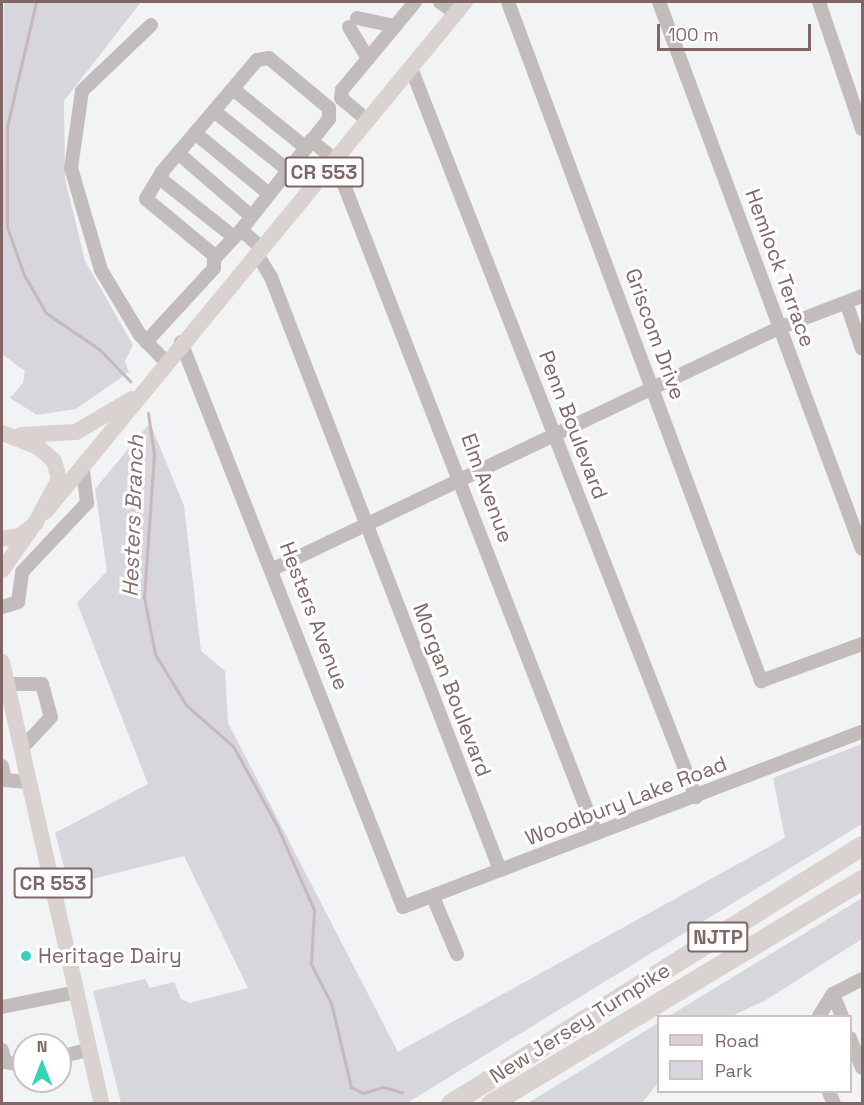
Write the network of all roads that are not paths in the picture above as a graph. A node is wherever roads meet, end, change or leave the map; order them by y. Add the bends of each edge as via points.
1 (415, 2) edge
2 (440, 2) edge
3 (508, 2) edge
4 (658, 2) edge
5 (819, 2) edge
6 (460, 7) edge
7 (151, 25) dead end
8 (395, 26) junction
9 (368, 59) junction
10 (411, 68) junction
11 (233, 89) junction
12 (214, 111) junction
13 (367, 120) junction
14 (862, 129) edge
15 (195, 134) junction
16 (308, 144) junction
17 (178, 153) junction
18 (334, 159) junction
19 (288, 170) junction
20 (162, 172) junction
21 (269, 194) junction
22 (251, 216) junction
23 (237, 234) junction
24 (260, 251) junction
25 (216, 257) junction
26 (862, 296) edge
27 (847, 305) junction
28 (779, 328) junction
29 (146, 342) junction
30 (182, 342) junction
31 (862, 349) edge
32 (166, 362) junction
33 (150, 383) junction
34 (652, 387) junction
35 (5, 433) edge
36 (553, 435) junction
37 (83, 468) junction
38 (459, 480) junction
39 (40, 518) junction
40 (366, 526) junction
41 (2, 539) edge
42 (862, 549) edge
43 (273, 569) junction
44 (2, 570) edge
45 (2, 607) edge
46 (862, 644) edge
47 (2, 663) edge
48 (7, 684) junction
49 (862, 732) edge
50 (22, 748) junction
51 (2, 766) edge
52 (30, 782) junction
53 (6, 784) edge
54 (696, 797) junction
55 (596, 833) junction
56 (862, 846) edge
57 (500, 870) junction
58 (862, 880) edge
59 (433, 897) junction
60 (403, 907) joint
61 (457, 954) dead end
62 (862, 979) edge
63 (77, 992) junction
64 (833, 994) junction
65 (2, 1007) edge
66 (820, 1015) edge
67 (841, 1015) edge
68 (573, 1027) junction
69 (852, 1043) edge
70 (585, 1047) junction
71 (2, 1050) edge
72 (90, 1050) junction
73 (72, 1054) edge
74 (12, 1063) edge
75 (862, 1068) edge
76 (102, 1104) edge
77 (451, 1104) edge
78 (491, 1104) edge

1 - 8 street
2 - 6 street
3 - 34 street, Griscom Drive
4 - 28 street, Hemlock Terrace
5 - 14 street
6 - 10 main road, CR 553
7 - 29 street via 82,91 71,168 101,270
8 - 9 street
8 - 9 street via 353,22
9 - 13 street via 341,95
10 - 13 main road, CR 553
10 - 36 street, Penn Boulevard
11 - 12 street
11 - 16 street
11 - 16 street via 257,60 269,58 329,108 329,119
12 - 15 street
12 - 19 street
13 - 18 main road, CR 553
15 - 17 street
15 - 21 street
16 - 18 street
16 - 19 street
17 - 20 street
17 - 22 street
18 - 24 main road, CR 553
18 - 38 street, Elm Avenue
19 - 21 street
20 - 23 street, Morgan Boulevard via 162,180
20 - 25 street via 146,198
21 - 22 street
22 - 23 street
23 - 24 street, Morgan Boulevard
23 - 25 street
24 - 30 main road, CR 553
24 - 40 street, Morgan Boulevard
25 - 29 street via 214,267
26 - 27 street
27 - 28 street
27 - 31 street
28 - 34 street
28 - 42 street, Hemlock Terrace
29 - 32 street
30 - 32 main road, CR 553
30 - 43 street, Hesters Avenue
32 - 33 main road, CR 553
33 - 35 main road, CR 553 via 91,428 63,436
33 - 37 main road, CR 553
34 - 36 street
34 - 46 street, Griscom Drive via 761,681
35 - 39 main road via 38,447 56,467 57,487
36 - 38 street
36 - 54 street, Penn Boulevard
37 - 39 main road, CR 553
37 - 45 street via 87,503 22,572 18,602
38 - 40 street
38 - 55 street, Elm Avenue
39 - 41 main road via 20,536
39 - 44 main road, CR 553
40 - 43 street
40 - 57 street, Morgan Boulevard
43 - 60 street, Hesters Avenue
47 - 48 main road, CR 553
48 - 50 main road, CR 553
48 - 50 street via 42,684 51,717
49 - 54 street, Woodbury Lake Road
50 - 52 main road, CR 553
51 - 53 street
52 - 53 street
52 - 63 main road, CR 553
54 - 55 street, Woodbury Lake Road
55 - 57 street, Woodbury Lake Road
56 - 68 highway, New Jersey Turnpike / NJTP
57 - 59 street, Woodbury Lake Road
58 - 70 highway, New Jersey Turnpike / NJTP
59 - 60 street, Woodbury Lake Road
59 - 61 street
62 - 64 street
63 - 65 street
63 - 72 main road, CR 553
64 - 66 street
64 - 67 street
68 - 70 street
68 - 77 highway, New Jersey Turnpike / NJTP
69 - 75 street
70 - 78 highway, New Jersey Turnpike / NJTP
71 - 74 street via 5,1062
72 - 73 street
72 - 76 main road, CR 553

